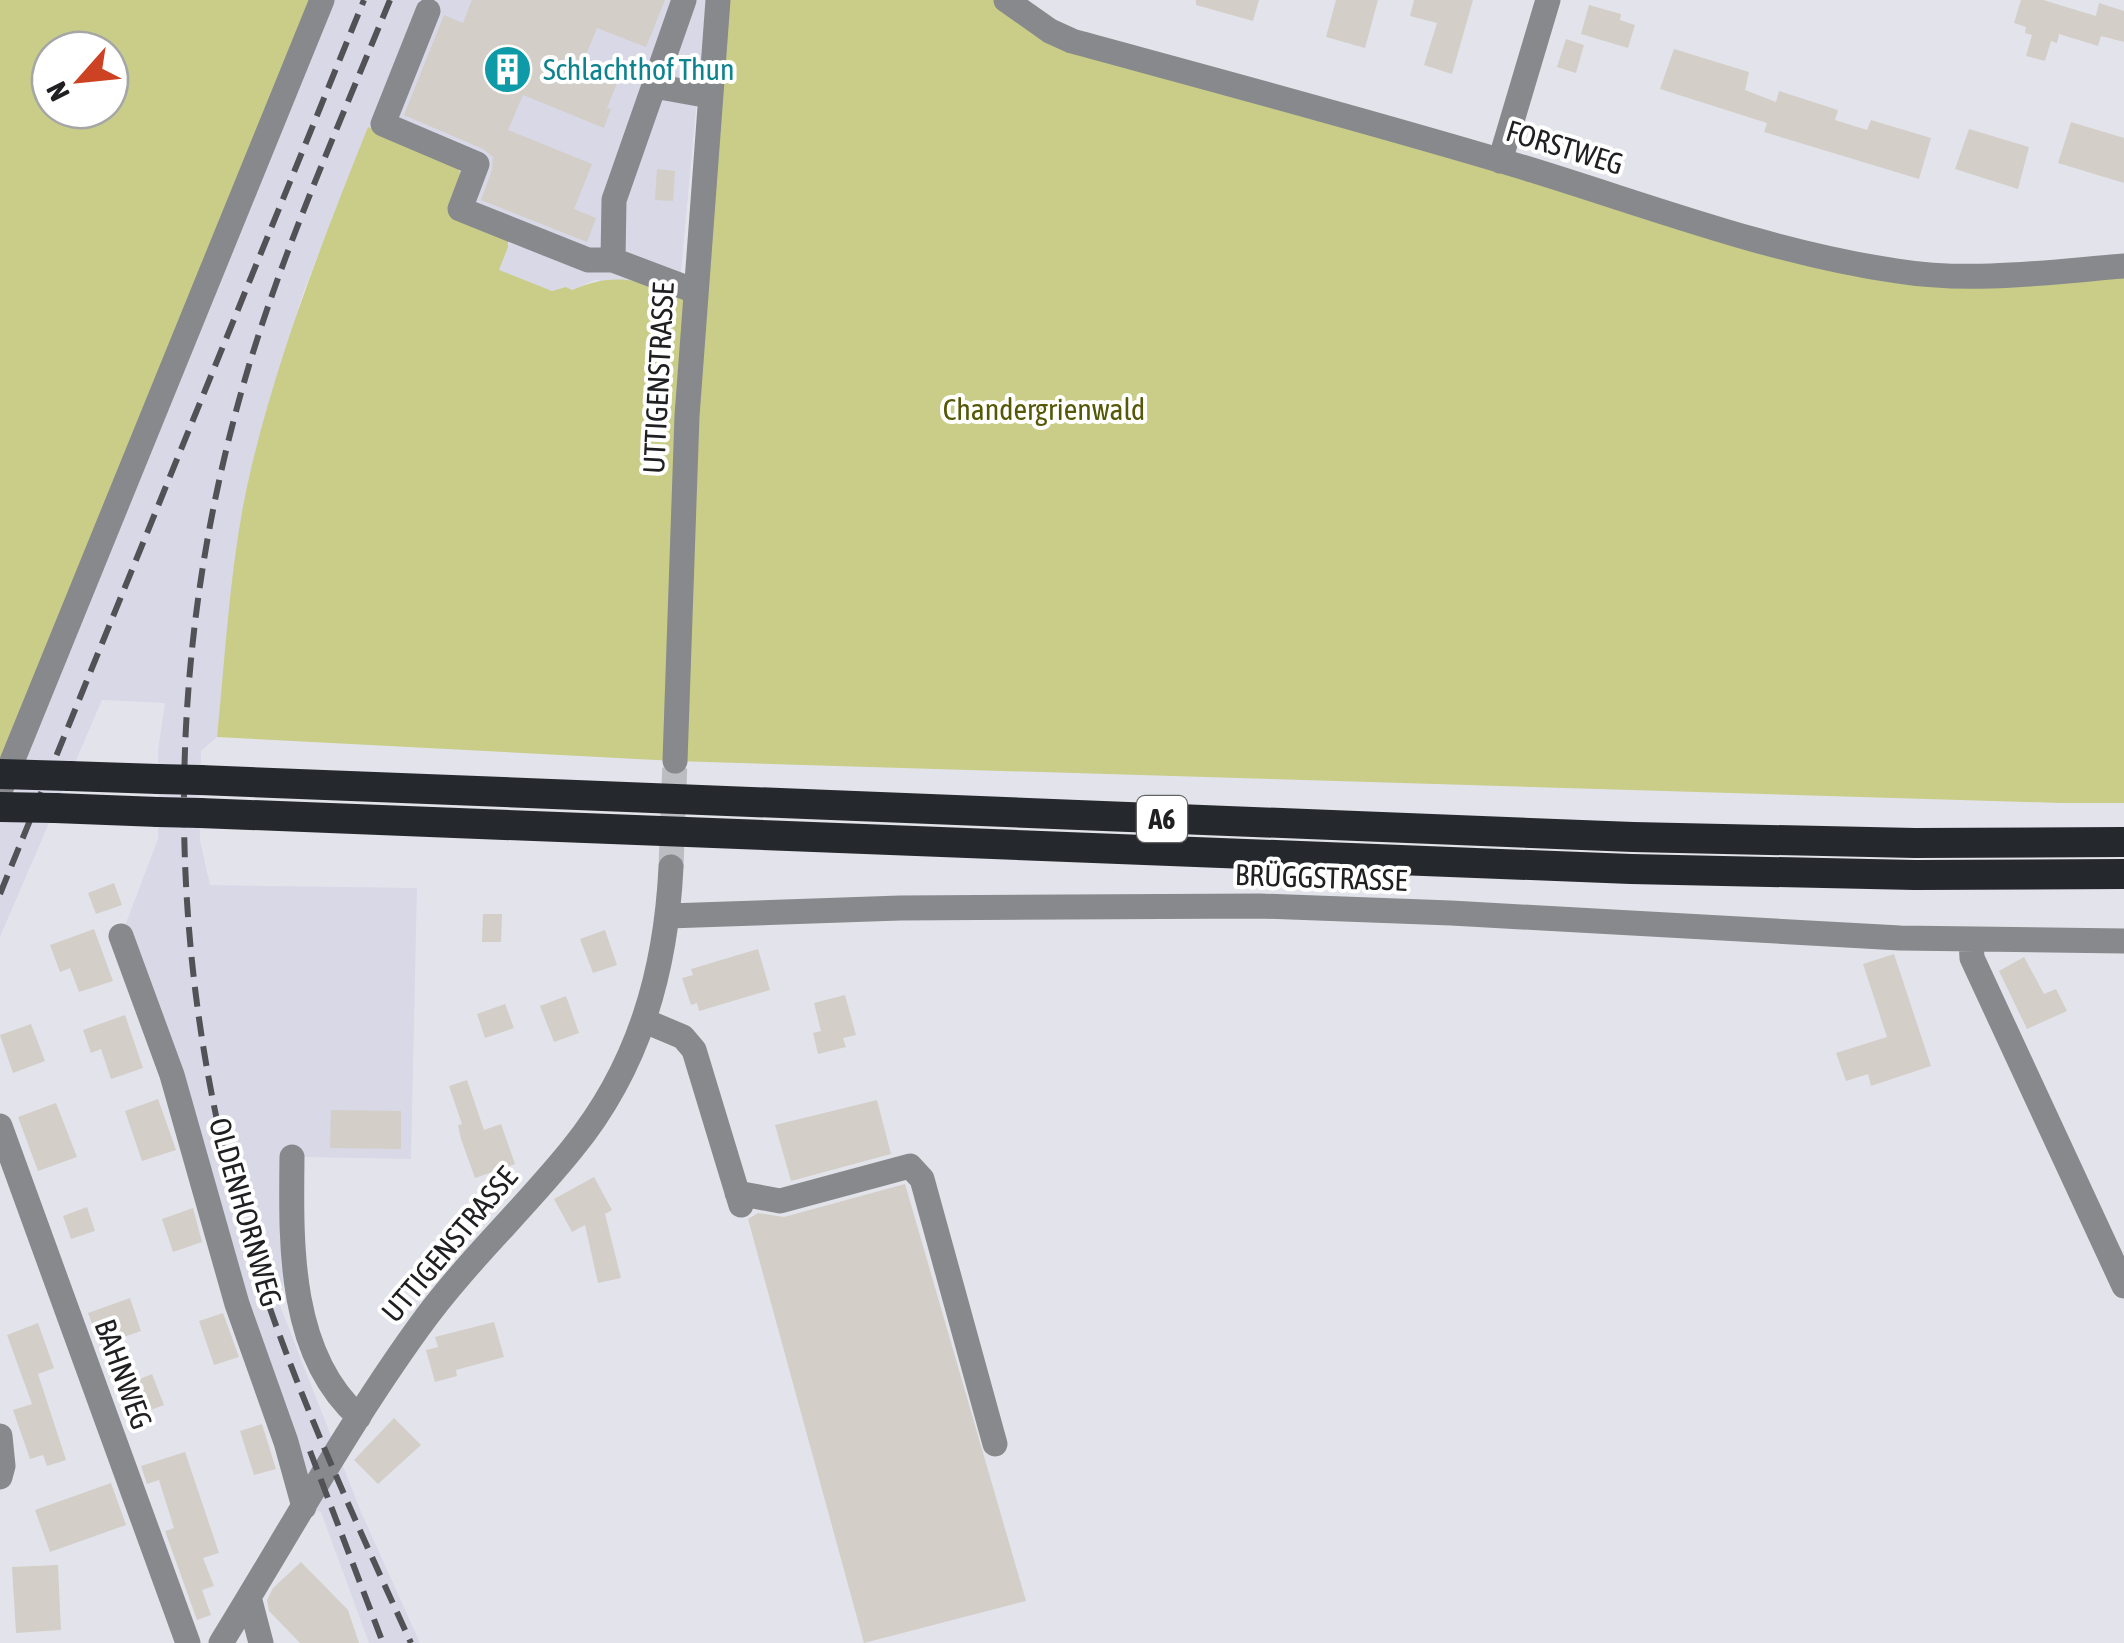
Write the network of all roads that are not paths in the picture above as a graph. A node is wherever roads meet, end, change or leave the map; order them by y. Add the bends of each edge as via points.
1 (322, 0) edge
2 (684, 0) edge
3 (718, 0) edge
4 (1006, 0) edge
5 (1548, 0) edge
6 (428, 11) dead end
7 (654, 86) junction
8 (710, 96) junction
9 (1500, 161) junction
10 (613, 260) junction
11 (2124, 266) edge
12 (695, 290) junction
13 (675, 760) tunnel mouth
14 (0, 774) edge
15 (0, 791) edge
16 (0, 806) edge
17 (2124, 842) edge
18 (672, 868) tunnel mouth
19 (2124, 874) edge
20 (668, 916) junction
21 (121, 936) dead end
22 (1971, 940) junction
23 (2124, 942) edge
24 (645, 1021) junction
25 (0, 1126) edge
26 (292, 1156) dead end
27 (2124, 1286) edge
28 (359, 1417) junction
29 (0, 1436) edge
30 (995, 1444) dead end
31 (0, 1476) edge
32 (304, 1507) junction
33 (249, 1598) junction
34 (188, 1643) edge
35 (221, 1643) edge
36 (261, 1643) edge

1 - 15 street
2 - 7 street
3 - 8 street, UTTIGENSTRASSE
4 - 9 street, FORSTWEG via 1072,40
5 - 9 street
6 - 10 street via 382,124 476,164 460,208 588,260
7 - 8 street
7 - 10 street via 614,200
8 - 12 street, UTTIGENSTRASSE
9 - 11 street, FORSTWEG via 1756,238 1898,272 1977,277
10 - 12 street
12 - 13 street, UTTIGENSTRASSE
14 - 17 highway, A6, bridge via 1652,837
16 - 19 highway, A6, bridge via 1631,869
18 - 20 street, UTTIGENSTRASSE
20 - 22 street, BRÜGGSTRASSE via 990,907 1320,908
20 - 24 street, UTTIGENSTRASSE
21 - 32 street, OLDENHORNWEG via 172,1075
22 - 23 street, BRÜGGSTRASSE
22 - 27 street via 1972,958
24 - 28 street, UTTIGENSTRASSE via 592,1123 431,1310
24 - 30 street via 694,1050 739,1199 780,1201 910,1166 922,1179
25 - 34 street, BAHNWEG
26 - 28 street via 298,1294 329,1379
28 - 32 street, UTTIGENSTRASSE
29 - 31 street
32 - 33 street, UTTIGENSTRASSE
33 - 35 street, UTTIGENSTRASSE
33 - 36 street

